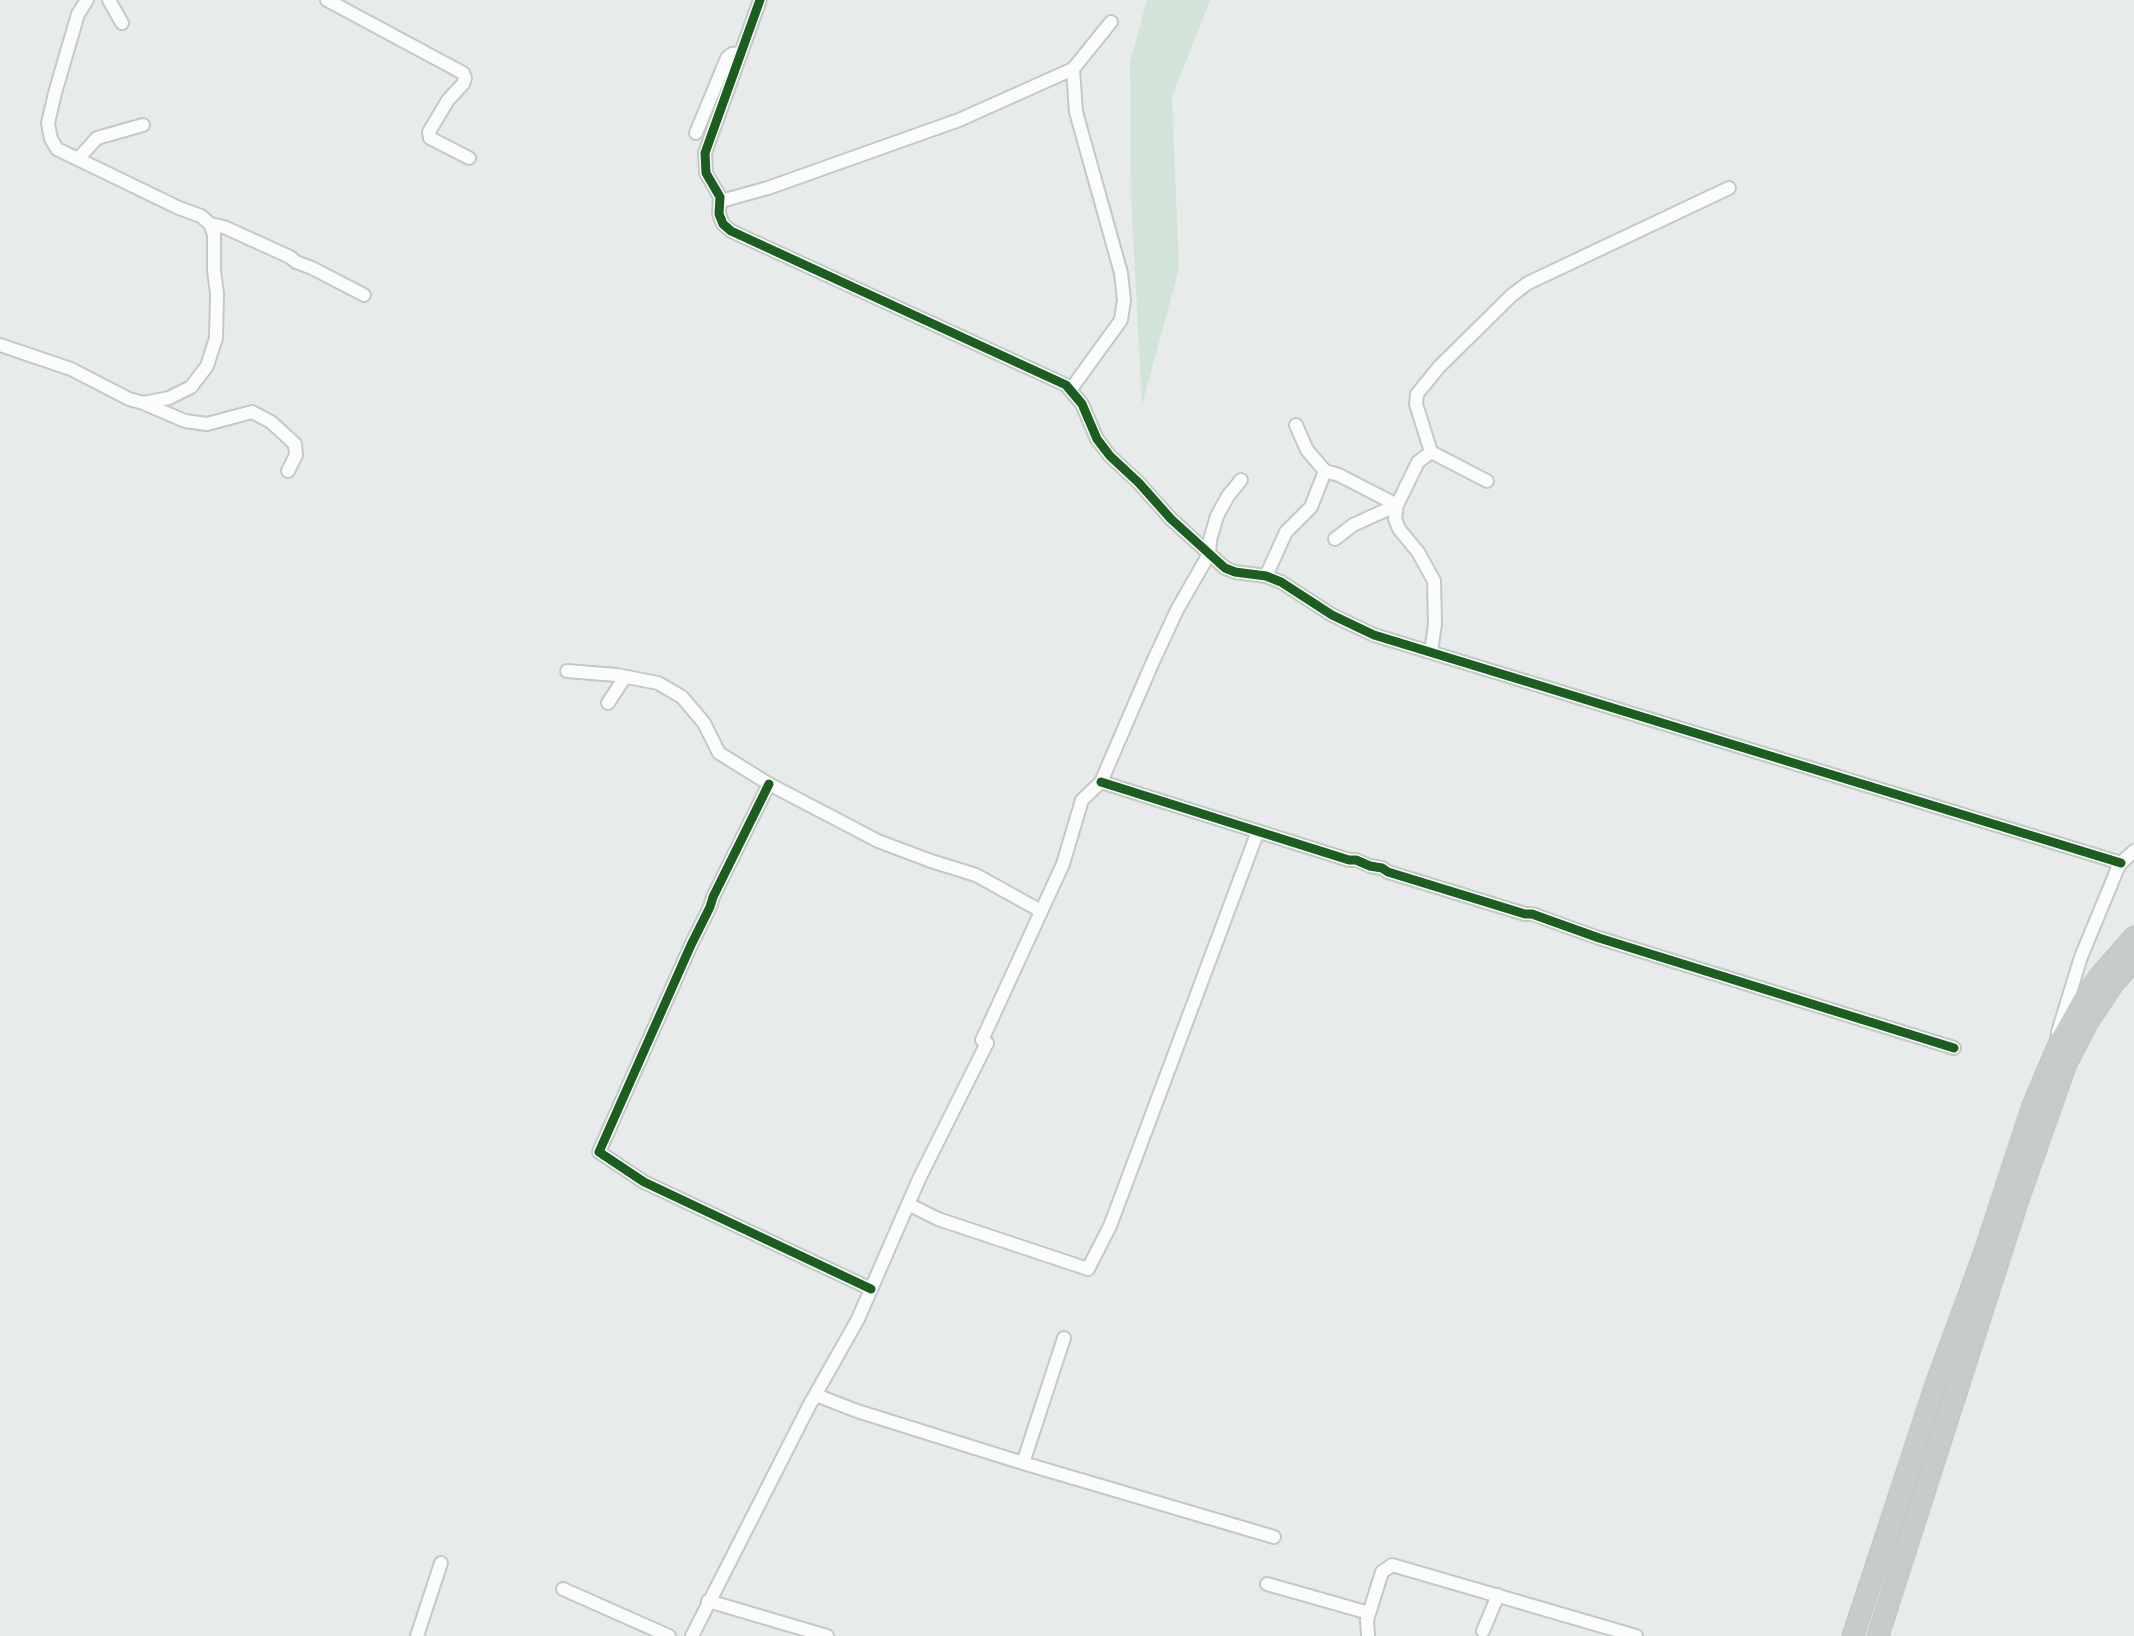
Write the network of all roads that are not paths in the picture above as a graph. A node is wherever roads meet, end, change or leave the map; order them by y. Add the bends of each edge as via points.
1 (87, 0) edge
2 (109, 0) edge
3 (327, 0) edge
4 (760, 0) edge
5 (1111, 22) dead end
6 (122, 23) dead end
7 (740, 53) junction
8 (1073, 69) junction
9 (143, 125) dead end
10 (695, 133) dead end
11 (469, 158) dead end
12 (78, 159) junction
13 (1729, 188) dead end
14 (721, 201) junction
15 (210, 224) junction
16 (364, 296) dead end
17 (0, 345) edge
18 (1071, 389) junction
19 (143, 403) junction
20 (1297, 425) dead end
21 (1431, 452) junction
22 (288, 471) dead end
23 (1325, 471) junction
24 (1241, 480) dead end
25 (1487, 481) dead end
26 (1397, 505) junction
27 (1335, 539) dead end
28 (1209, 554) junction
29 (1266, 576) junction
30 (1431, 652) junction
31 (567, 671) dead end
32 (625, 677) junction
33 (608, 703) dead end
34 (1101, 782) junction
35 (769, 784) junction
36 (1258, 831) junction
37 (2134, 851) edge
38 (2121, 863) junction
39 (1041, 911) junction
40 (2134, 937) edge
41 (2134, 960) edge
42 (1955, 1048) dead end
43 (2043, 1078) junction
44 (908, 1205) junction
45 (871, 1289) junction
46 (1064, 1338) dead end
47 (816, 1395) junction
48 (1023, 1463) junction
49 (1274, 1536) dead end
50 (441, 1563) dead end
51 (1267, 1584) dead end
52 (563, 1589) dead end
53 (1498, 1595) junction
54 (708, 1601) junction
55 (1369, 1613) junction
56 (1483, 1631) dead end
57 (416, 1636) edge
58 (669, 1636) edge
59 (692, 1636) edge
60 (827, 1636) edge
61 (1368, 1636) edge
62 (1636, 1636) edge
63 (1853, 1636) edge
64 (1878, 1636) edge

1 - 12 street via 78,14 48,123 57,149
2 - 6 street
3 - 11 street via 463,73 463,84 429,132 430,138
4 - 7 street
5 - 8 street
7 - 10 street via 727,58
7 - 14 street via 704,160 708,179
8 - 14 street via 959,120
8 - 18 street via 1076,112 1121,273 1124,300 1121,320
9 - 12 street via 97,138
12 - 15 street
13 - 21 street via 1542,276 1512,295 1417,394
14 - 18 street via 720,219 731,231
15 - 16 street via 290,257
15 - 19 street via 217,294 216,338 207,366 191,387
17 - 19 street via 71,369
18 - 28 street via 1103,448
19 - 22 street via 184,421 207,424 252,412 295,444 296,455
20 - 23 street via 1307,450
21 - 25 street
21 - 26 street via 1418,462
23 - 26 street
23 - 29 street via 1311,507 1286,532
24 - 28 street via 1217,516
26 - 27 street via 1353,525
26 - 30 street via 1399,529 1434,581
28 - 29 street via 1235,572
28 - 34 street via 1177,610
29 - 30 street via 1360,629
30 - 38 street
31 - 32 street
32 - 33 street
32 - 35 street via 658,683 682,697 704,723 719,753
34 - 36 street
34 - 39 street via 1082,800 1063,864
35 - 39 street via 878,841 976,875
35 - 45 street via 599,1152 644,1182
36 - 42 street
36 - 44 street via 1111,1226 1088,1269
37 - 38 street
38 - 43 street via 2081,957
39 - 44 street
40 - 43 highway via 2081,1003
41 - 64 highway via 2087,1023 2067,1064 2018,1200
43 - 63 highway
44 - 45 street
45 - 47 street
46 - 48 street
47 - 48 street
47 - 54 street
48 - 49 street
50 - 57 street
51 - 55 street
52 - 58 street
53 - 55 street via 1392,1565 1382,1573
53 - 56 street
53 - 62 street
54 - 59 street
54 - 60 street
55 - 61 street

